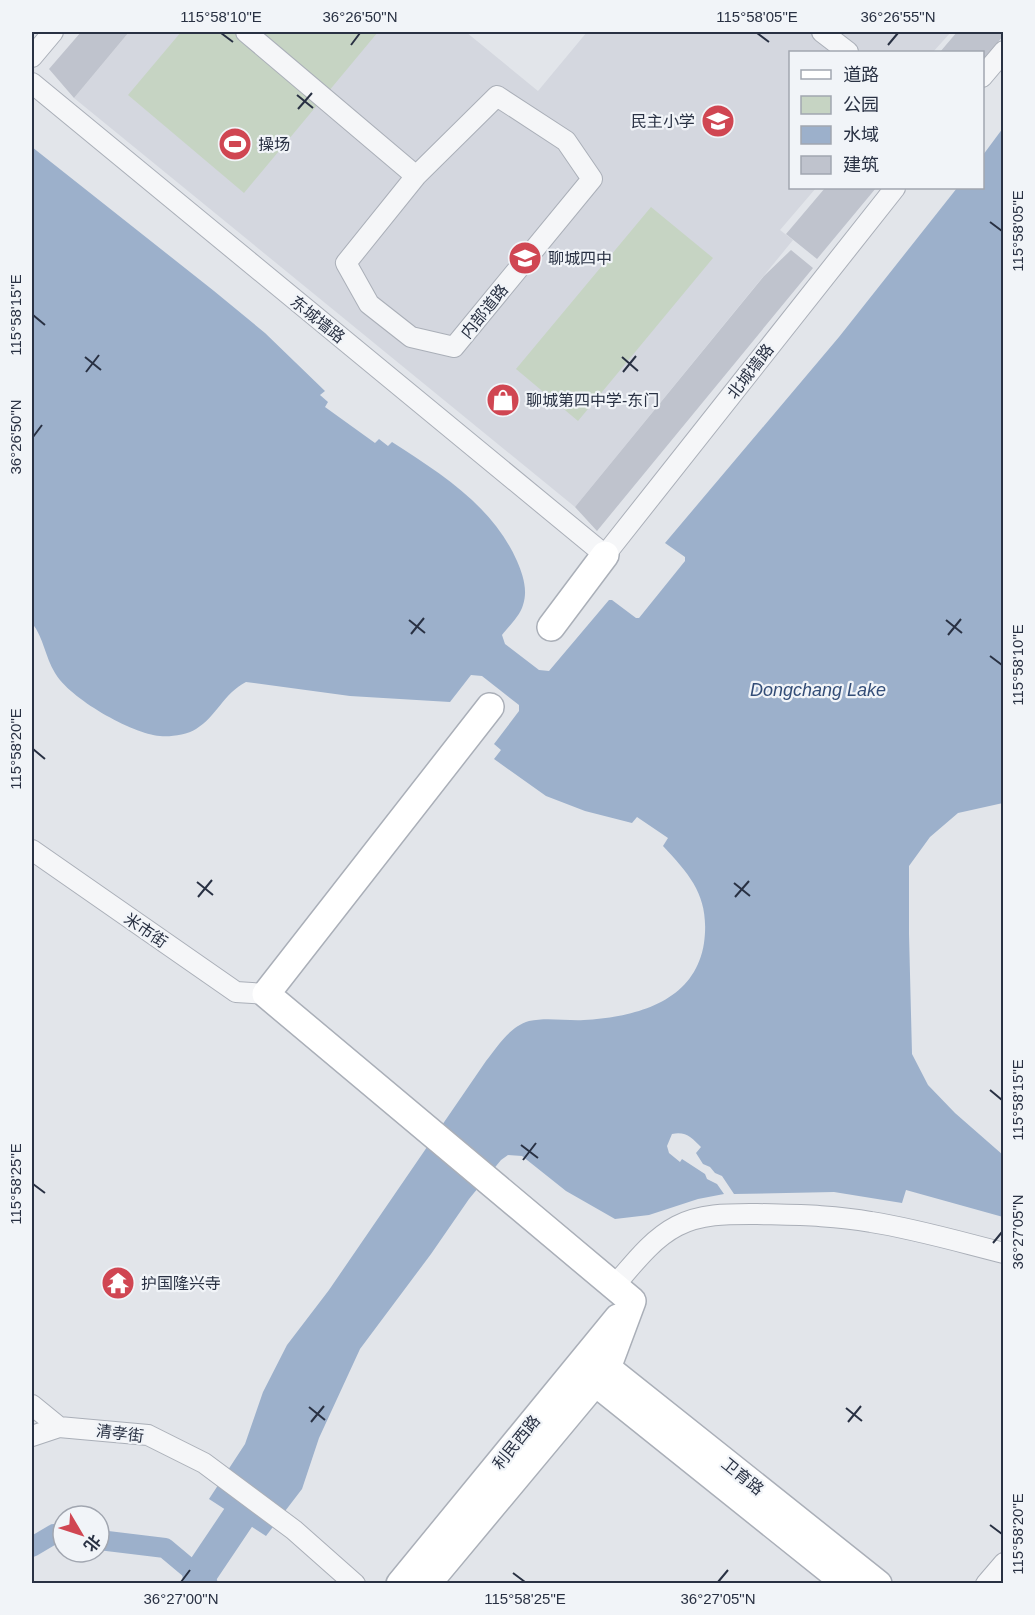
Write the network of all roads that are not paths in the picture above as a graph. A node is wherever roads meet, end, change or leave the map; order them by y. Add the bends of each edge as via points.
1 (246, 32) edge
2 (822, 32) edge
3 (47, 33) edge
4 (847, 51) edge
5 (1004, 51) edge
6 (32, 57) edge
7 (984, 75) edge
8 (32, 84) edge
9 (416, 176) junction
10 (894, 189) edge
11 (605, 555) junction
12 (551, 627) dead end
13 (490, 707) dead end
14 (32, 850) edge
15 (266, 994) junction
16 (1004, 1253) edge
17 (624, 1293) junction
18 (601, 1375) junction
19 (32, 1405) edge
20 (59, 1427) junction
21 (32, 1436) edge
22 (1004, 1563) edge
23 (355, 1584) edge
24 (400, 1584) edge
25 (427, 1584) edge
26 (847, 1584) edge
27 (878, 1584) edge
28 (987, 1584) edge

1 - 9 street
2 - 4 street
3 - 6 street
5 - 7 street
8 - 11 street, 东城墙路
9 - 9 street, 内部道路 via 346,263 369,304 411,337 454,347 592,179 566,141 497,96
10 - 11 street, 北城墙路
11 - 12 main road
13 - 15 main road
14 - 15 street, 米市街 via 236,992
15 - 17 main road
16 - 17 street via 869,1221 806,1215 716,1215 688,1221 646,1250
17 - 18 main road, 利民西路
17 - 24 main road, 利民西路
18 - 25 main road, 利民西路
18 - 26 main road, 卫育路
18 - 27 main road, 卫育路
19 - 20 street
20 - 21 street, 清孝街
20 - 23 street, 清孝街 via 148,1435 204,1463 294,1530
22 - 28 street

